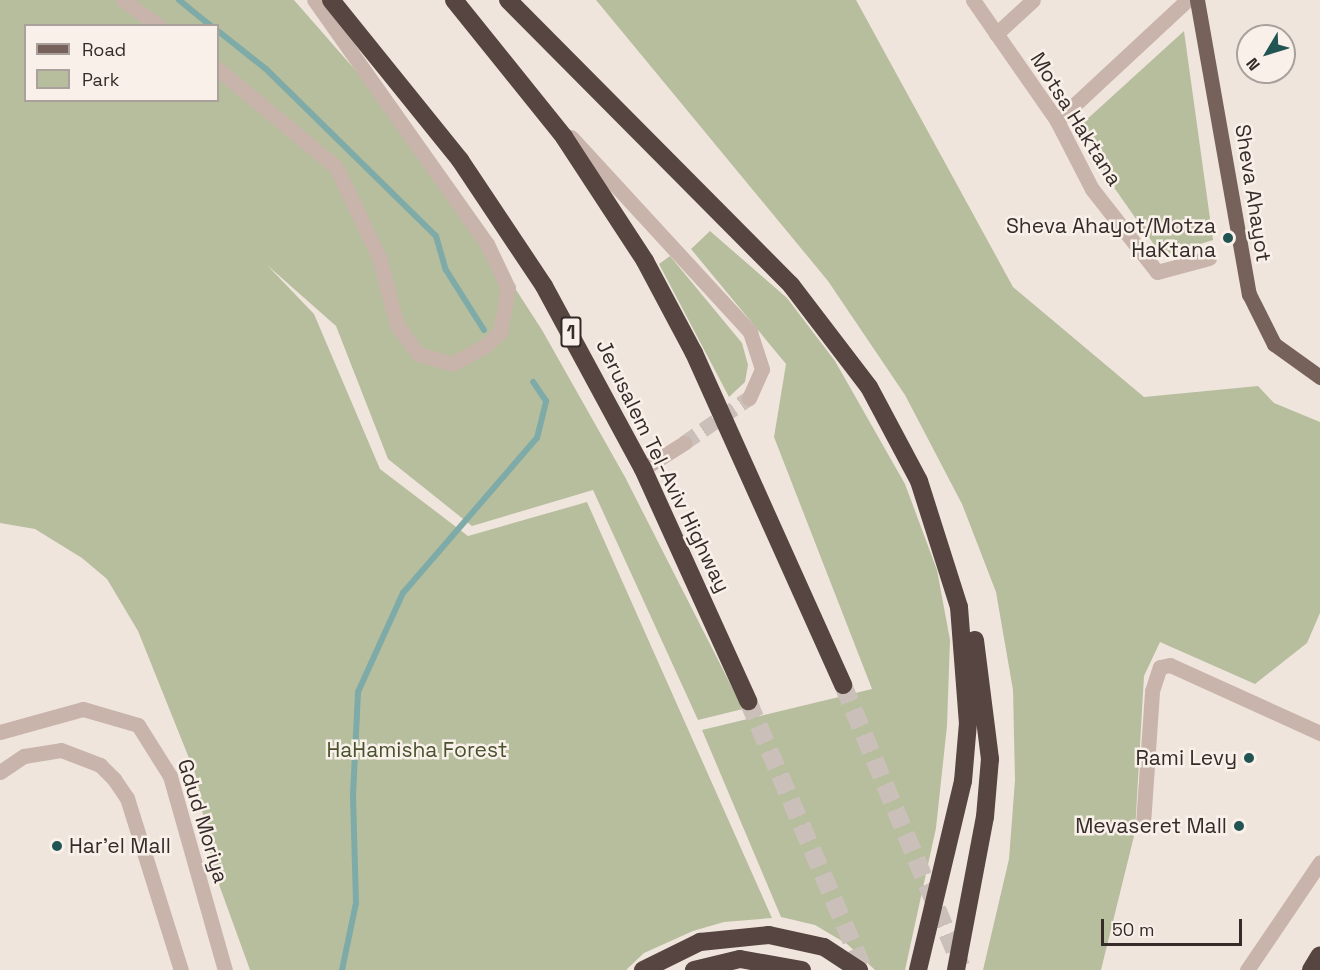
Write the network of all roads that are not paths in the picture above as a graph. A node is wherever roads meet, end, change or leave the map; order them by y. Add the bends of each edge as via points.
1 (123, 0) edge
2 (314, 0) edge
3 (331, 0) edge
4 (454, 0) edge
5 (508, 0) edge
6 (973, 0) edge
7 (1033, 0) edge
8 (1187, 0) edge
9 (1197, 0) edge
10 (156, 24) edge
11 (996, 34) junction
12 (219, 70) edge
13 (535, 98) junction
14 (1057, 121) junction
15 (1209, 258) dead end
16 (1316, 374) edge
17 (749, 398) tunnel mouth
18 (684, 443) tunnel mouth
19 (643, 469) junction
20 (931, 511) junction
21 (843, 685) tunnel mouth
22 (748, 701) tunnel mouth
23 (0, 732) edge
24 (1320, 733) edge
25 (0, 772) edge
26 (1143, 824) dead end
27 (1320, 862) edge
28 (1320, 955) edge
29 (180, 970) edge
30 (225, 970) edge
31 (643, 970) edge
32 (694, 970) edge
33 (802, 970) edge
34 (858, 970) edge
35 (918, 970) edge
36 (956, 970) edge
37 (1246, 970) edge
38 (1311, 970) edge

1 - 10 street
2 - 12 street via 488,244 508,288 500,332 485,346 452,364 418,354 397,325 379,257 336,167 310,140
3 - 19 highway, Jerusalem Tel-Aviv Highway / 1 via 409,94 504,224 579,346
4 - 13 highway
5 - 20 highway via 594,80 798,294 869,387
6 - 11 street, Motsa Haktana
7 - 11 street
8 - 14 street
9 - 16 main road, Sheva Ahayot via 1249,294 1274,344
11 - 14 street, Motsa Haktana
13 - 17 street via 750,332 762,369
13 - 21 highway via 619,218 670,306
14 - 15 street, Motsa Haktana via 1092,189 1157,272
18 - 19 street
19 - 22 highway, Jerusalem Tel-Aviv Highway / 1
20 - 35 highway via 959,607 968,723 963,781
20 - 36 highway via 966,603 983,679 990,759 985,817
23 - 30 street, Gdud Moriya via 83,710 138,724 170,776
24 - 26 street via 1170,665 1160,667 1152,691
25 - 29 street via 24,756 61,750 100,765 114,779 133,816
27 - 37 street
28 - 38 highway
31 - 34 highway via 700,942 769,935 824,947
32 - 33 highway via 740,959

